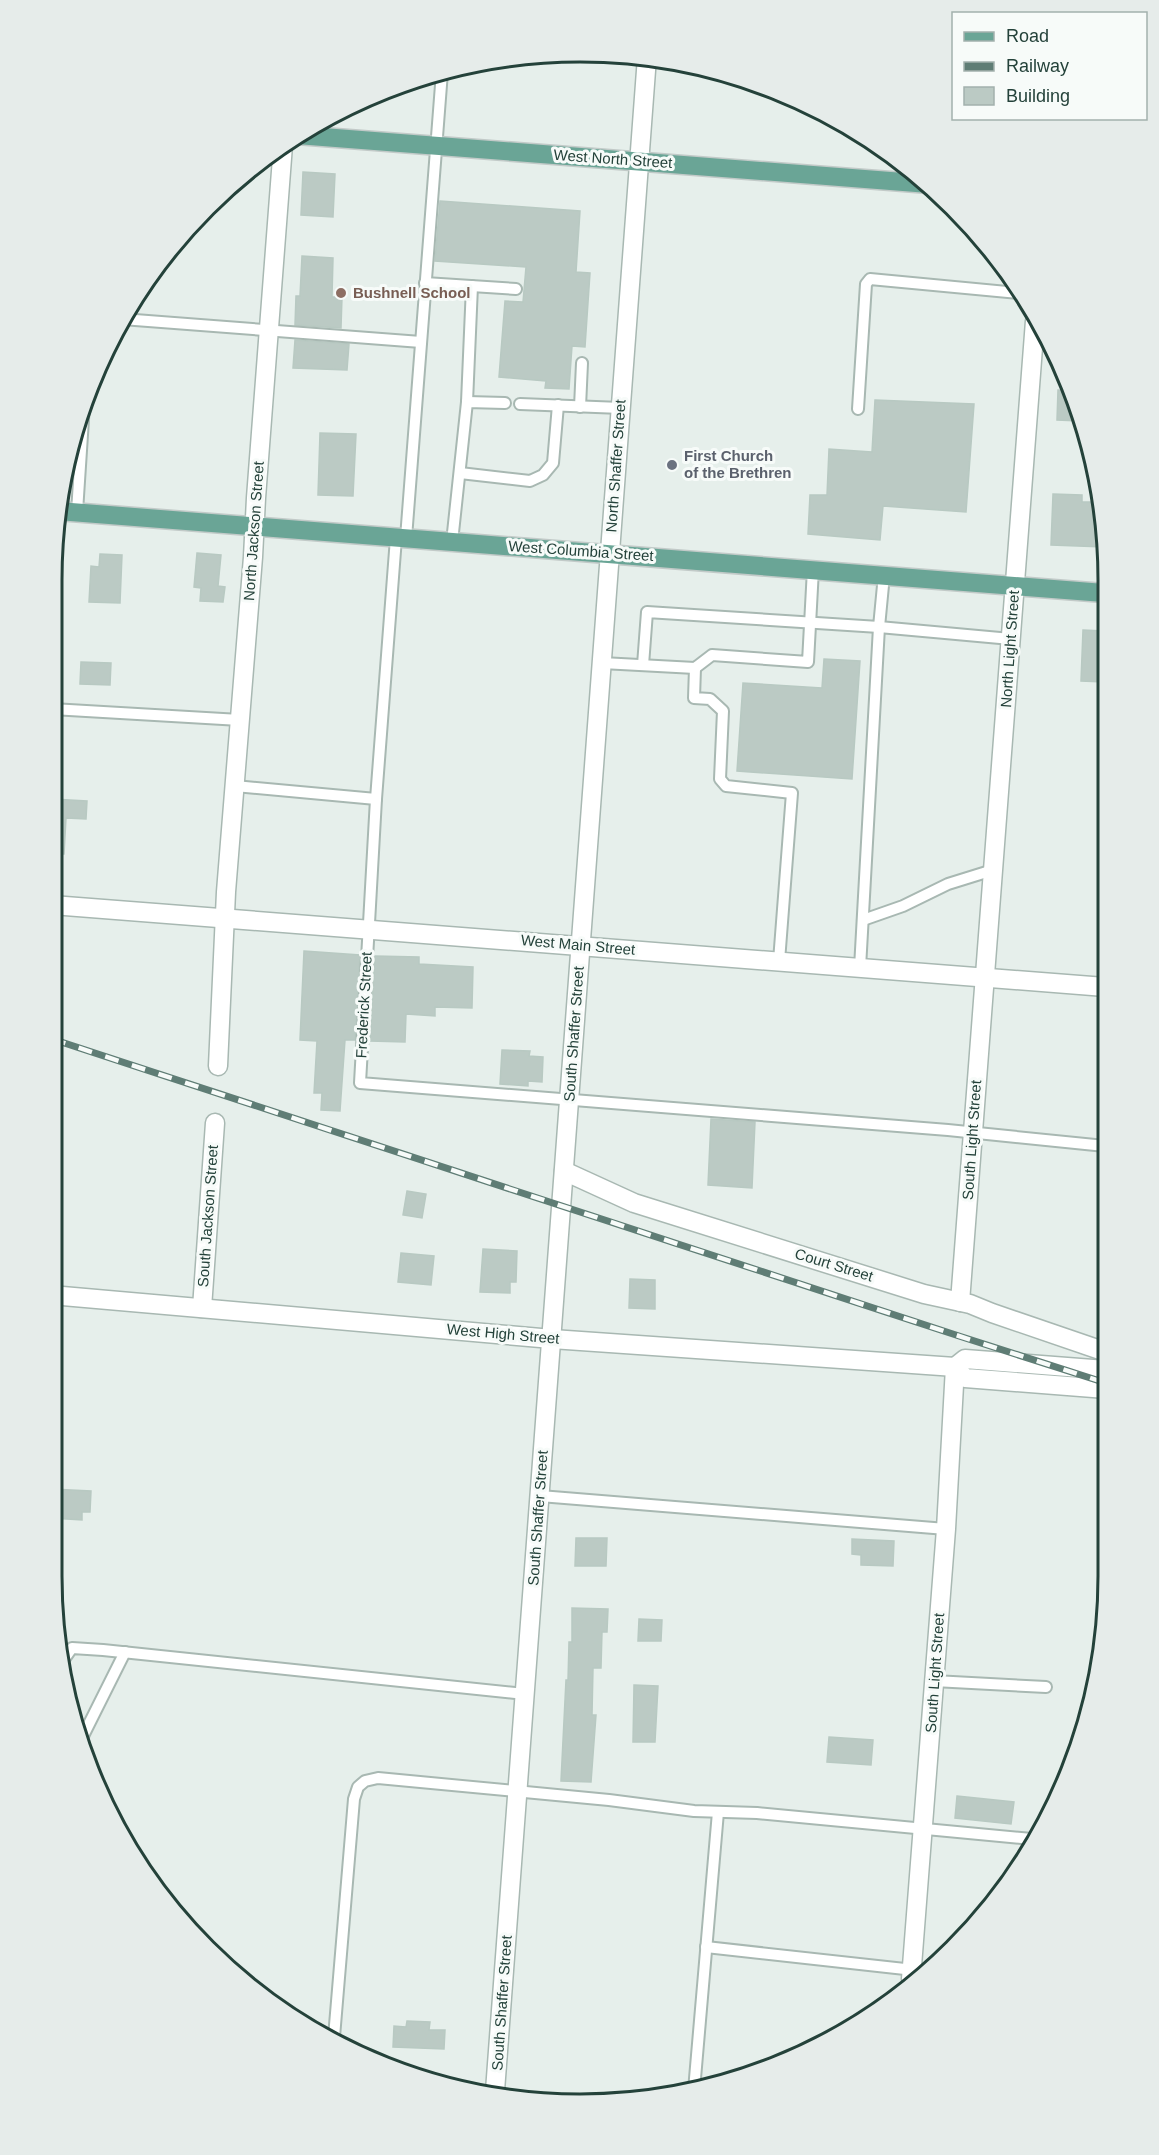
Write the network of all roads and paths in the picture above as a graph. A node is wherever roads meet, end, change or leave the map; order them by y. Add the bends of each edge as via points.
1 (645, 66) edge
2 (441, 80) edge
3 (313, 136) edge
4 (436, 145) junction
5 (282, 156) edge
6 (639, 161) junction
7 (912, 183) edge
8 (425, 283) junction
9 (472, 286) junction
10 (516, 289) dead end
11 (1010, 292) edge
12 (131, 320) edge
13 (269, 330) junction
14 (1034, 332) edge
15 (421, 342) junction
16 (582, 363) dead end
17 (467, 402) junction
18 (505, 404) dead end
19 (520, 404) dead end
20 (558, 405) junction
21 (580, 406) junction
22 (621, 408) junction
23 (858, 409) dead end
24 (82, 436) edge
25 (460, 473) junction
26 (66, 511) edge
27 (77, 512) junction
28 (255, 527) junction
29 (401, 538) junction
30 (452, 542) junction
31 (610, 553) junction
32 (813, 569) junction
33 (884, 575) junction
34 (1015, 586) junction
35 (1098, 593) edge
36 (810, 622) junction
37 (879, 627) junction
38 (1011, 639) junction
39 (602, 663) junction
40 (644, 665) junction
41 (695, 668) junction
42 (62, 710) edge
43 (240, 720) junction
44 (235, 786) junction
45 (376, 799) junction
46 (993, 870) junction
47 (62, 906) edge
48 (225, 917) junction
49 (863, 920) junction
50 (369, 928) junction
51 (581, 945) junction
52 (779, 961) junction
53 (860, 968) junction
54 (985, 978) junction
55 (1098, 986) edge
56 (218, 1066) dead end
57 (570, 1098) junction
58 (215, 1123) dead end
59 (973, 1132) junction
60 (1098, 1145) edge
61 (564, 1171) junction
62 (62, 1296) edge
63 (960, 1302) junction
64 (202, 1308) junction
65 (552, 1339) junction
66 (1098, 1349) edge
67 (955, 1367) junction
68 (1098, 1369) edge
69 (1098, 1388) edge
70 (540, 1496) junction
71 (946, 1529) junction
72 (125, 1652) junction
73 (68, 1654) edge
74 (934, 1681) junction
75 (1046, 1687) dead end
76 (525, 1694) junction
77 (86, 1731) edge
78 (518, 1791) junction
79 (718, 1812) junction
80 (923, 1829) junction
81 (1026, 1838) edge
82 (706, 1947) junction
83 (915, 1970) edge
84 (911, 1973) edge
85 (334, 2032) edge
86 (695, 2081) edge
87 (495, 2087) edge

1 - 6 street, North Shaffer Street
2 - 4 lane, Frederick Street
3 - 4 main road, West North Street
4 - 6 main road, West North Street
4 - 8 lane, Frederick Street
5 - 13 street, North Jackson Street
6 - 7 main road, West North Street
6 - 22 street, North Shaffer Street
8 - 9 lane
8 - 15 lane, Frederick Street
9 - 10 lane
9 - 17 lane
11 - 23 lane via 870,279 866,285
12 - 13 lane
13 - 15 lane
13 - 28 street, North Jackson Street
14 - 34 street, North Light Street
15 - 29 lane, Frederick Street
16 - 21 lane
17 - 18 lane
17 - 25 lane
19 - 20 lane
20 - 21 lane
20 - 25 lane via 553,463 543,475 530,481
21 - 22 lane
22 - 31 street, North Shaffer Street
24 - 27 lane
25 - 30 lane
26 - 27 main road, West Columbia Street
27 - 28 main road, West Columbia Street
28 - 29 main road, West Columbia Street
28 - 43 street, North Jackson Street
29 - 30 main road, West Columbia Street
29 - 45 lane, Frederick Street
30 - 31 main road, West Columbia Street
31 - 32 main road, West Columbia Street
31 - 39 street, North Shaffer Street
32 - 33 main road, West Columbia Street
32 - 36 lane
33 - 34 main road, West Columbia Street
33 - 37 lane
34 - 35 main road, West Columbia Street
34 - 38 street, North Light Street
36 - 37 lane
36 - 40 lane via 648,612
36 - 41 lane via 808,662 712,655
37 - 38 lane
37 - 49 lane
38 - 46 street, North Light Street
39 - 40 lane
39 - 51 street, North Shaffer Street
40 - 41 lane
41 - 52 lane via 694,698 710,699 723,711 720,779 726,786 792,793
42 - 43 lane
43 - 44 street, North Jackson Street
44 - 45 lane
44 - 48 street, North Jackson Street
45 - 50 lane, Frederick Street
46 - 49 lane via 948,884
46 - 54 street, North Light Street
47 - 48 street, West Main Street
48 - 50 street, West Main Street
48 - 56 street
49 - 53 lane
50 - 51 street, West Main Street
50 - 57 lane, Frederick Street via 360,1083
51 - 52 street, West Main Street
51 - 57 street, South Shaffer Street
52 - 53 street, West Main Street
53 - 54 street, West Main Street
54 - 55 street, West Main Street
54 - 59 street, South Light Street
57 - 59 lane
57 - 61 street, South Shaffer Street
58 - 64 street, South Jackson Street
59 - 60 lane
59 - 63 street, South Light Street
61 - 63 street, Court Street via 634,1203
61 - 65 street, South Shaffer Street
62 - 64 street, West High Street
63 - 66 street, Court Street
64 - 65 street, West High Street
65 - 67 street, West High Street
65 - 70 street, South Shaffer Street
67 - 68 street, West High Street via 965,1359
67 - 69 street, West High Street via 965,1378
67 - 71 street, South Light Street
70 - 71 lane
70 - 76 street, South Shaffer Street
71 - 74 street, South Light Street
72 - 73 lane via 72,1648
72 - 76 lane
72 - 77 lane
74 - 75 lane
74 - 80 street, South Light Street
76 - 78 street, South Shaffer Street
78 - 79 lane
78 - 85 lane via 378,1778 358,1787
78 - 87 street, South Shaffer Street
79 - 80 lane
79 - 82 lane
80 - 81 lane
80 - 83 street, South Light Street
82 - 84 lane
82 - 86 lane

